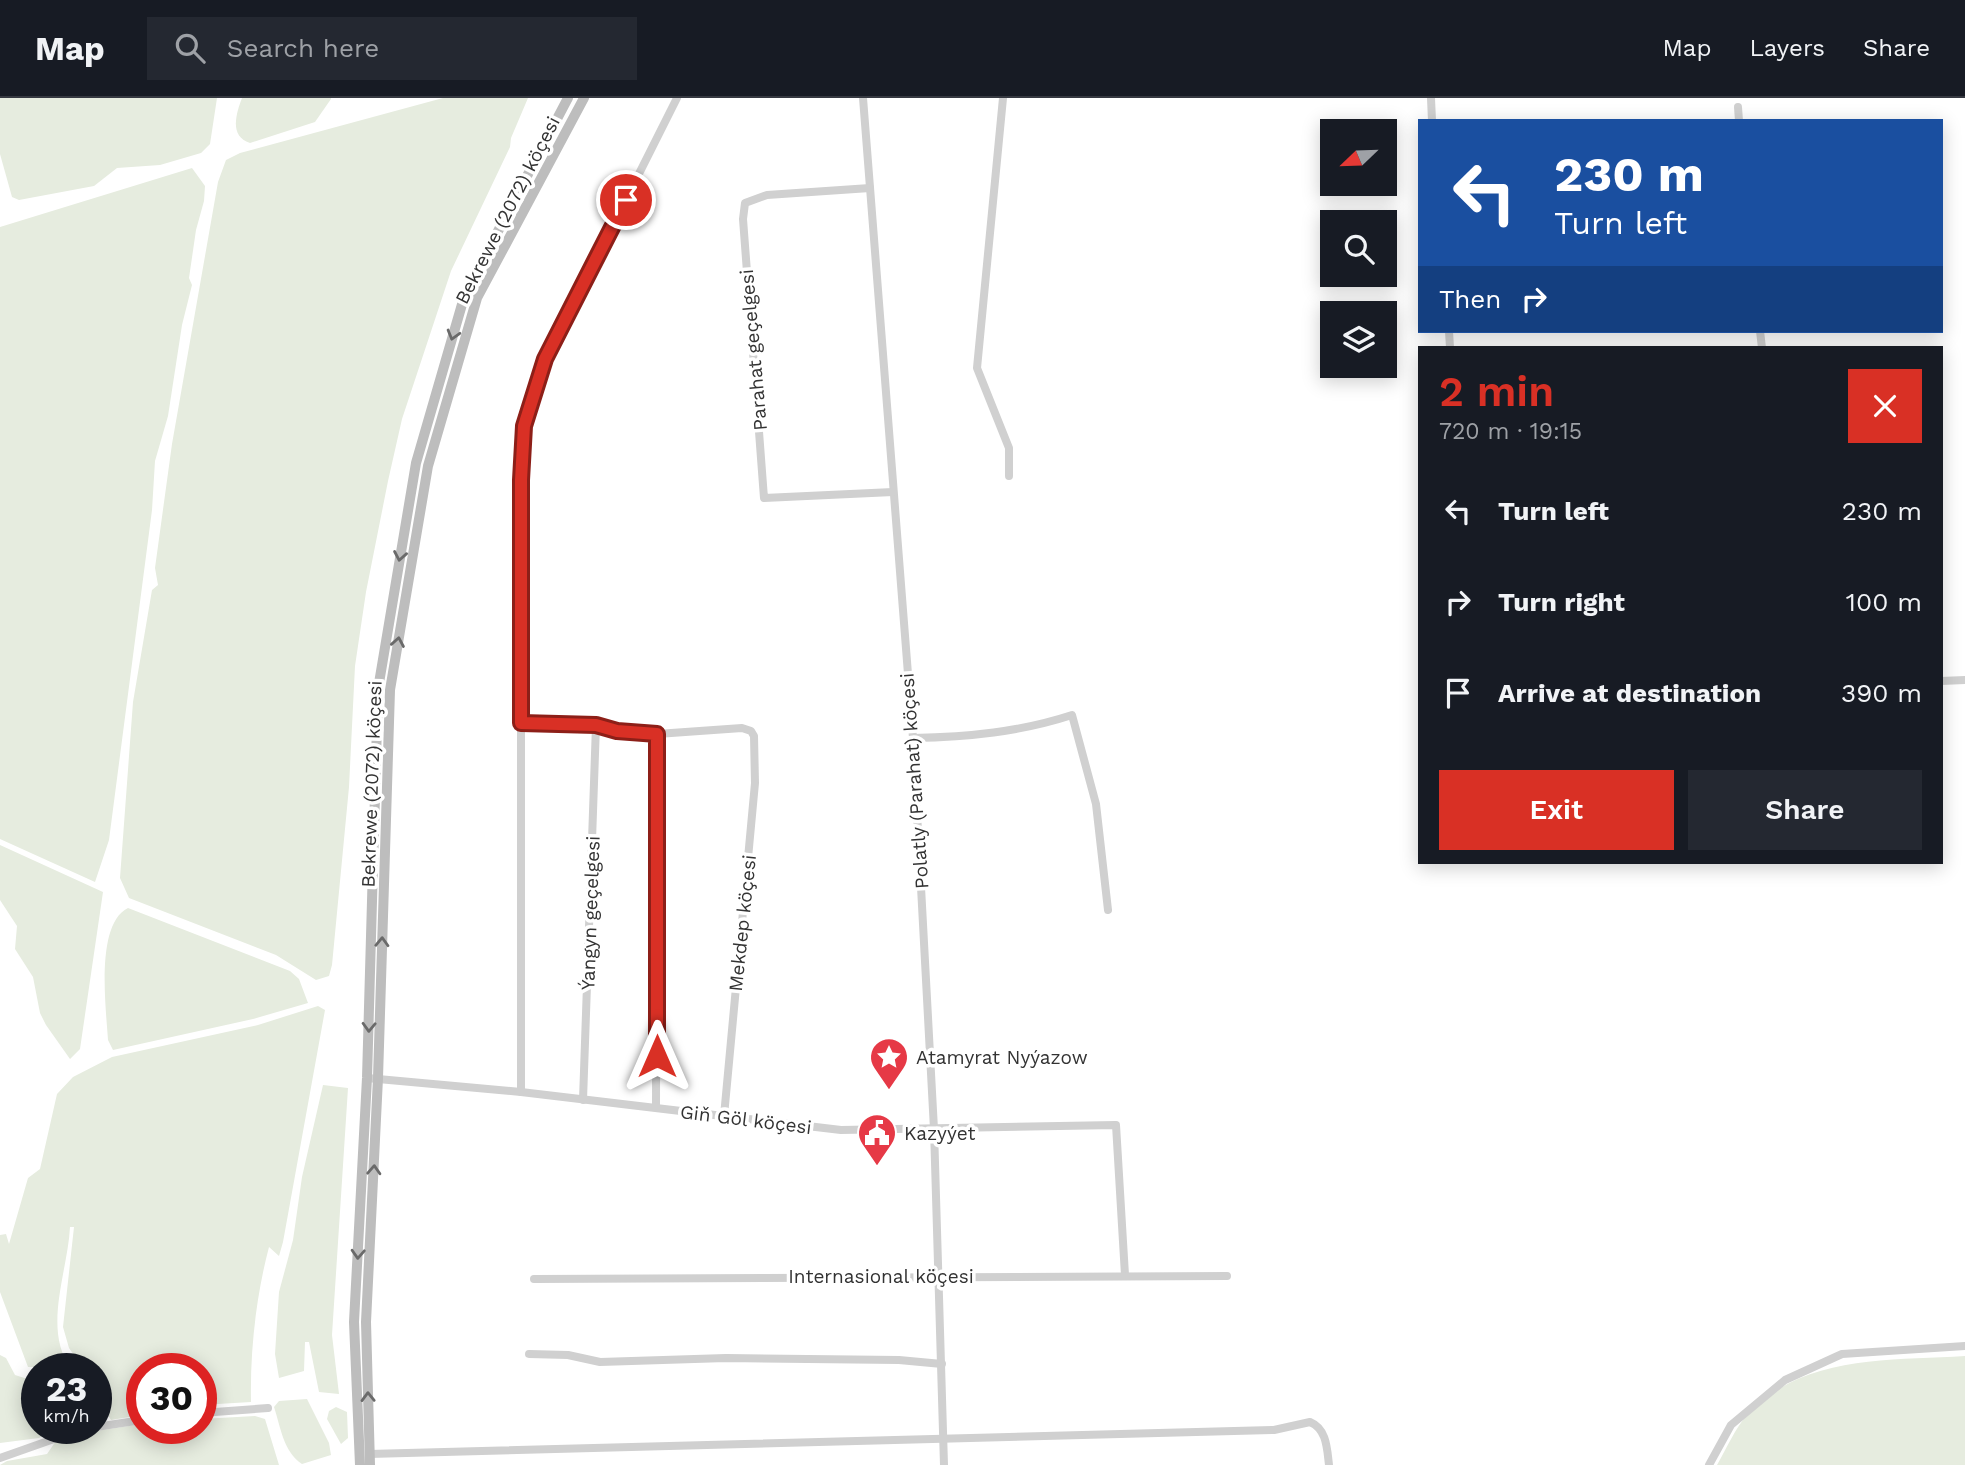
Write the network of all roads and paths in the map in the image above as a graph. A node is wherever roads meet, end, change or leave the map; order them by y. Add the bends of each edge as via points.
1 (568, 98) edge
2 (584, 98) edge
3 (677, 98) edge
4 (863, 98) edge
5 (1003, 98) edge
6 (1430, 98) edge
7 (1738, 107) dead end
8 (1432, 119) edge
9 (1739, 119) edge
10 (870, 188) junction
11 (1009, 476) dead end
12 (893, 492) junction
13 (1965, 680) edge
14 (1943, 681) edge
15 (521, 723) junction
16 (596, 725) junction
17 (657, 734) junction
18 (913, 738) junction
19 (1108, 910) dead end
20 (373, 1078) junction
21 (521, 1092) junction
22 (583, 1100) junction
23 (656, 1107) junction
24 (724, 1116) junction
25 (934, 1129) junction
26 (940, 1275) junction
27 (1125, 1275) junction
28 (1227, 1276) dead end
29 (534, 1279) dead end
30 (1965, 1346) edge
31 (529, 1354) dead end
32 (942, 1364) junction
33 (268, 1408) dead end
34 (217, 1412) edge
35 (943, 1441) junction
36 (40, 1444) edge
37 (0, 1458) edge
38 (369, 1460) edge
39 (360, 1465) edge
40 (944, 1465) edge
41 (1329, 1465) edge
42 (1709, 1465) edge

1 -> 20 main road, Bekrewe (2072) köçesi via 465,294 416,463 377,689
20 -> 2 main road, Bekrewe (2072) köçesi via 390,690 428,466 477,298
3 - 15 street via 545,359 528,406 521,480
4 - 10 street, Polatly (Parahat) köçesi
5 - 11 street via 977,368 1009,448
6 - 8 street
7 - 9 street
10 - 12 street, Polatly (Parahat) köçesi
10 - 12 street, Parahat geçelgesi via 767,195 745,204 764,498
12 - 18 street, Polatly (Parahat) köçesi
13 - 14 street
15 - 16 street
15 - 21 street
16 - 17 street
16 - 22 street, Ýangyn geçelgesi
17 - 23 street
17 - 24 street, Mekdep köçesi via 743,728 751,731 757,760
18 - 19 street via 987,735 1072,715 1096,804
18 - 25 street, Polatly (Parahat) köçesi
20 - 21 street, Giň Göl köçesi
38 -> 20 main road, Bekrewe (2072) köçesi via 366,1322
20 -> 39 main road, Bekrewe (2072) köçesi via 354,1322
21 - 22 street, Giň Göl köçesi
22 - 23 street, Giň Göl köçesi
23 - 24 street, Giň Göl köçesi
24 - 25 street, Giň Göl köçesi via 841,1129
25 - 26 street, Polatly (Parahat) köçesi
25 - 27 street, Giň Göl köçesi via 1116,1125
26 - 27 street, Internasional köçesi
26 - 29 street, Internasional köçesi
26 - 32 street, Polatly (Parahat) köçesi
27 - 28 street, Internasional köçesi
30 - 42 street via 1842,1354 1786,1380 1731,1425
31 - 32 street via 600,1362 726,1358
32 - 35 street, Polatly (Parahat) köçesi
33 - 34 street
35 - 38 street
35 - 40 street, Polatly (Parahat) köçesi
35 - 41 street via 1274,1430 1310,1422 1323,1435
36 - 37 street

